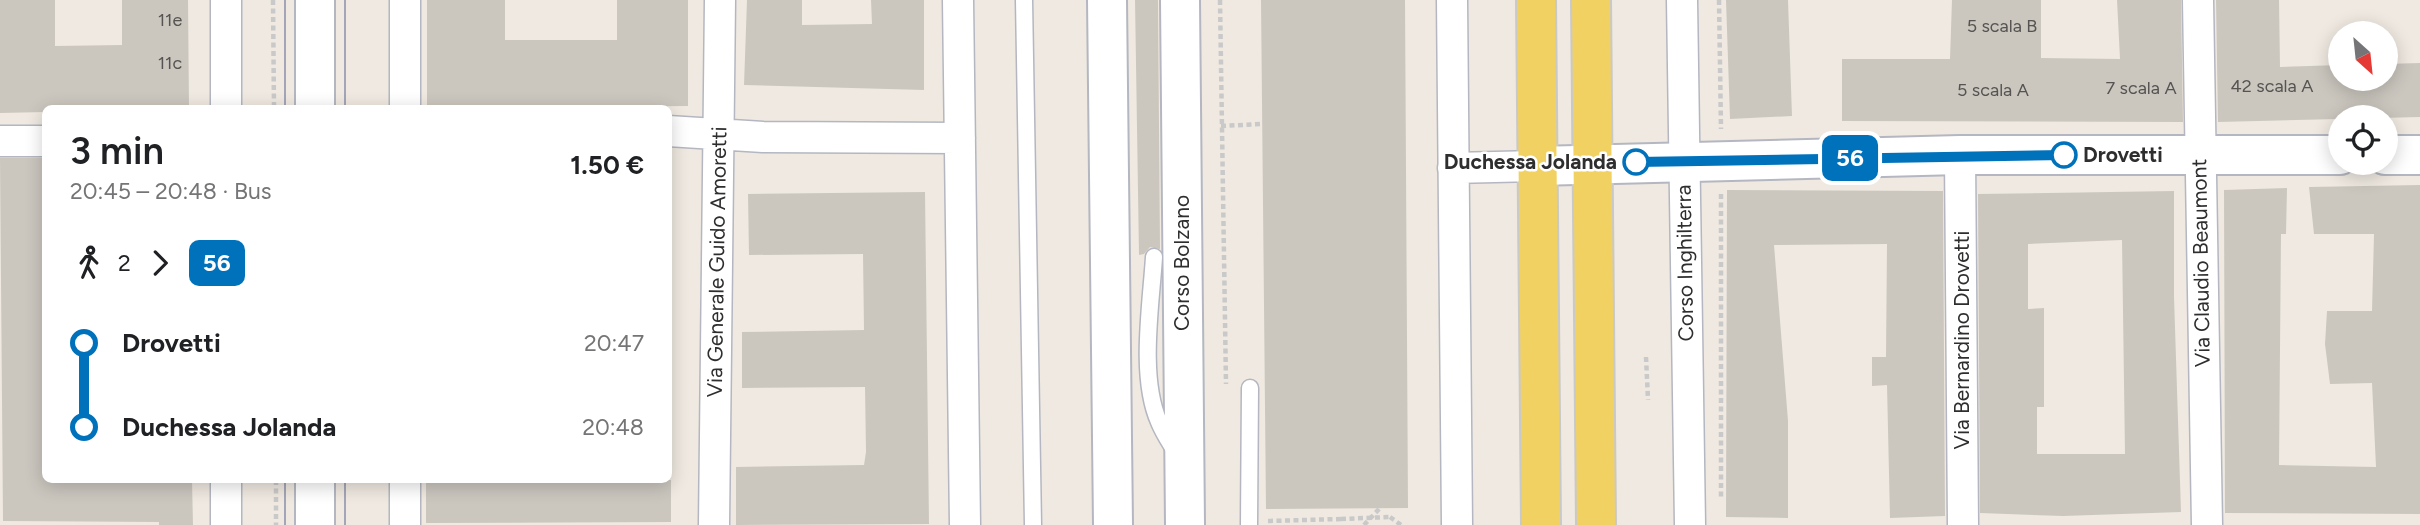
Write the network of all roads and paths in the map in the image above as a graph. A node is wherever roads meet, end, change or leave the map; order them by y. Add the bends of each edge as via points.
1 (226, 0) edge
2 (273, 0) edge
3 (315, 0) edge
4 (405, 0) edge
5 (720, 0) edge
6 (958, 0) edge
7 (1024, 0) edge
8 (1107, 0) edge
9 (1180, 0) edge
10 (1220, 0) edge
11 (1452, 0) edge
12 (1536, 0) edge
13 (1591, 0) edge
14 (1682, 0) edge
15 (1719, 0) edge
16 (2198, 0) edge
17 (226, 105) edge
18 (274, 105) edge
19 (315, 105) edge
20 (405, 105) edge
21 (1262, 124) dead end
22 (1221, 125) junction
23 (672, 131) edge
24 (719, 133) junction
25 (960, 138) junction
26 (0, 141) edge
27 (42, 141) edge
28 (1960, 155) junction
29 (2199, 155) junction
30 (2328, 155) edge
31 (2398, 155) edge
32 (2420, 155) edge
33 (1702, 161) junction
34 (1593, 165) junction
35 (1537, 166) junction
36 (1453, 168) junction
37 (1154, 257) dead end
38 (1646, 357) dead end
39 (1226, 384) dead end
40 (1250, 388) dead end
41 (1647, 400) dead end
42 (1183, 465) junction
43 (226, 483) edge
44 (276, 483) edge
45 (315, 483) edge
46 (405, 483) edge
47 (1380, 508) dead end
48 (1720, 511) dead end
49 (1537, 520) edge
50 (1250, 523) edge
51 (226, 525) edge
52 (276, 525) edge
53 (315, 525) edge
54 (405, 525) edge
55 (714, 525) edge
56 (965, 525) edge
57 (1033, 525) edge
58 (1113, 525) edge
59 (1185, 525) edge
60 (1364, 525) edge
61 (1401, 525) edge
62 (1457, 525) edge
63 (1596, 525) edge
64 (1690, 525) edge
65 (1963, 525) edge
66 (2207, 525) edge

1 - 17 street
2 - 18 path
3 - 19 street
4 - 20 street
5 - 24 street, Via Generale Guido Amoretti
6 - 25 street
7 - 57 lane
8 - 58 street
9 - 42 street, Corso Bolzano
10 - 22 path
11 - 36 street
12 - 35 main road
13 - 34 main road
14 - 33 street, Corso Inghilterra
15 - 33 path
16 - 29 street, Via Claudio Beaumont
21 - 22 path
22 - 39 path
23 - 24 street
24 - 25 street
24 - 55 street, Via Generale Guido Amoretti
25 - 56 street
26 - 27 street
28 - 29 street
28 - 33 street
28 - 65 street, Via Bernardino Drovetti
29 - 30 street
29 - 66 street, Via Claudio Beaumont
31 - 32 street
33 - 34 street
33 - 48 path via 1723,465
33 - 64 street, Corso Inghilterra
34 - 35 street
34 - 63 main road
35 - 36 street
35 - 49 main road
36 - 62 street
37 - 42 lane via 1149,337 1152,396 1158,420
38 - 41 path
40 - 50 lane
42 - 59 street, Corso Bolzano
43 - 51 street
44 - 52 path
45 - 53 street
46 - 54 street
47 - 60 path
50 - 61 path, bridge via 1390,517

